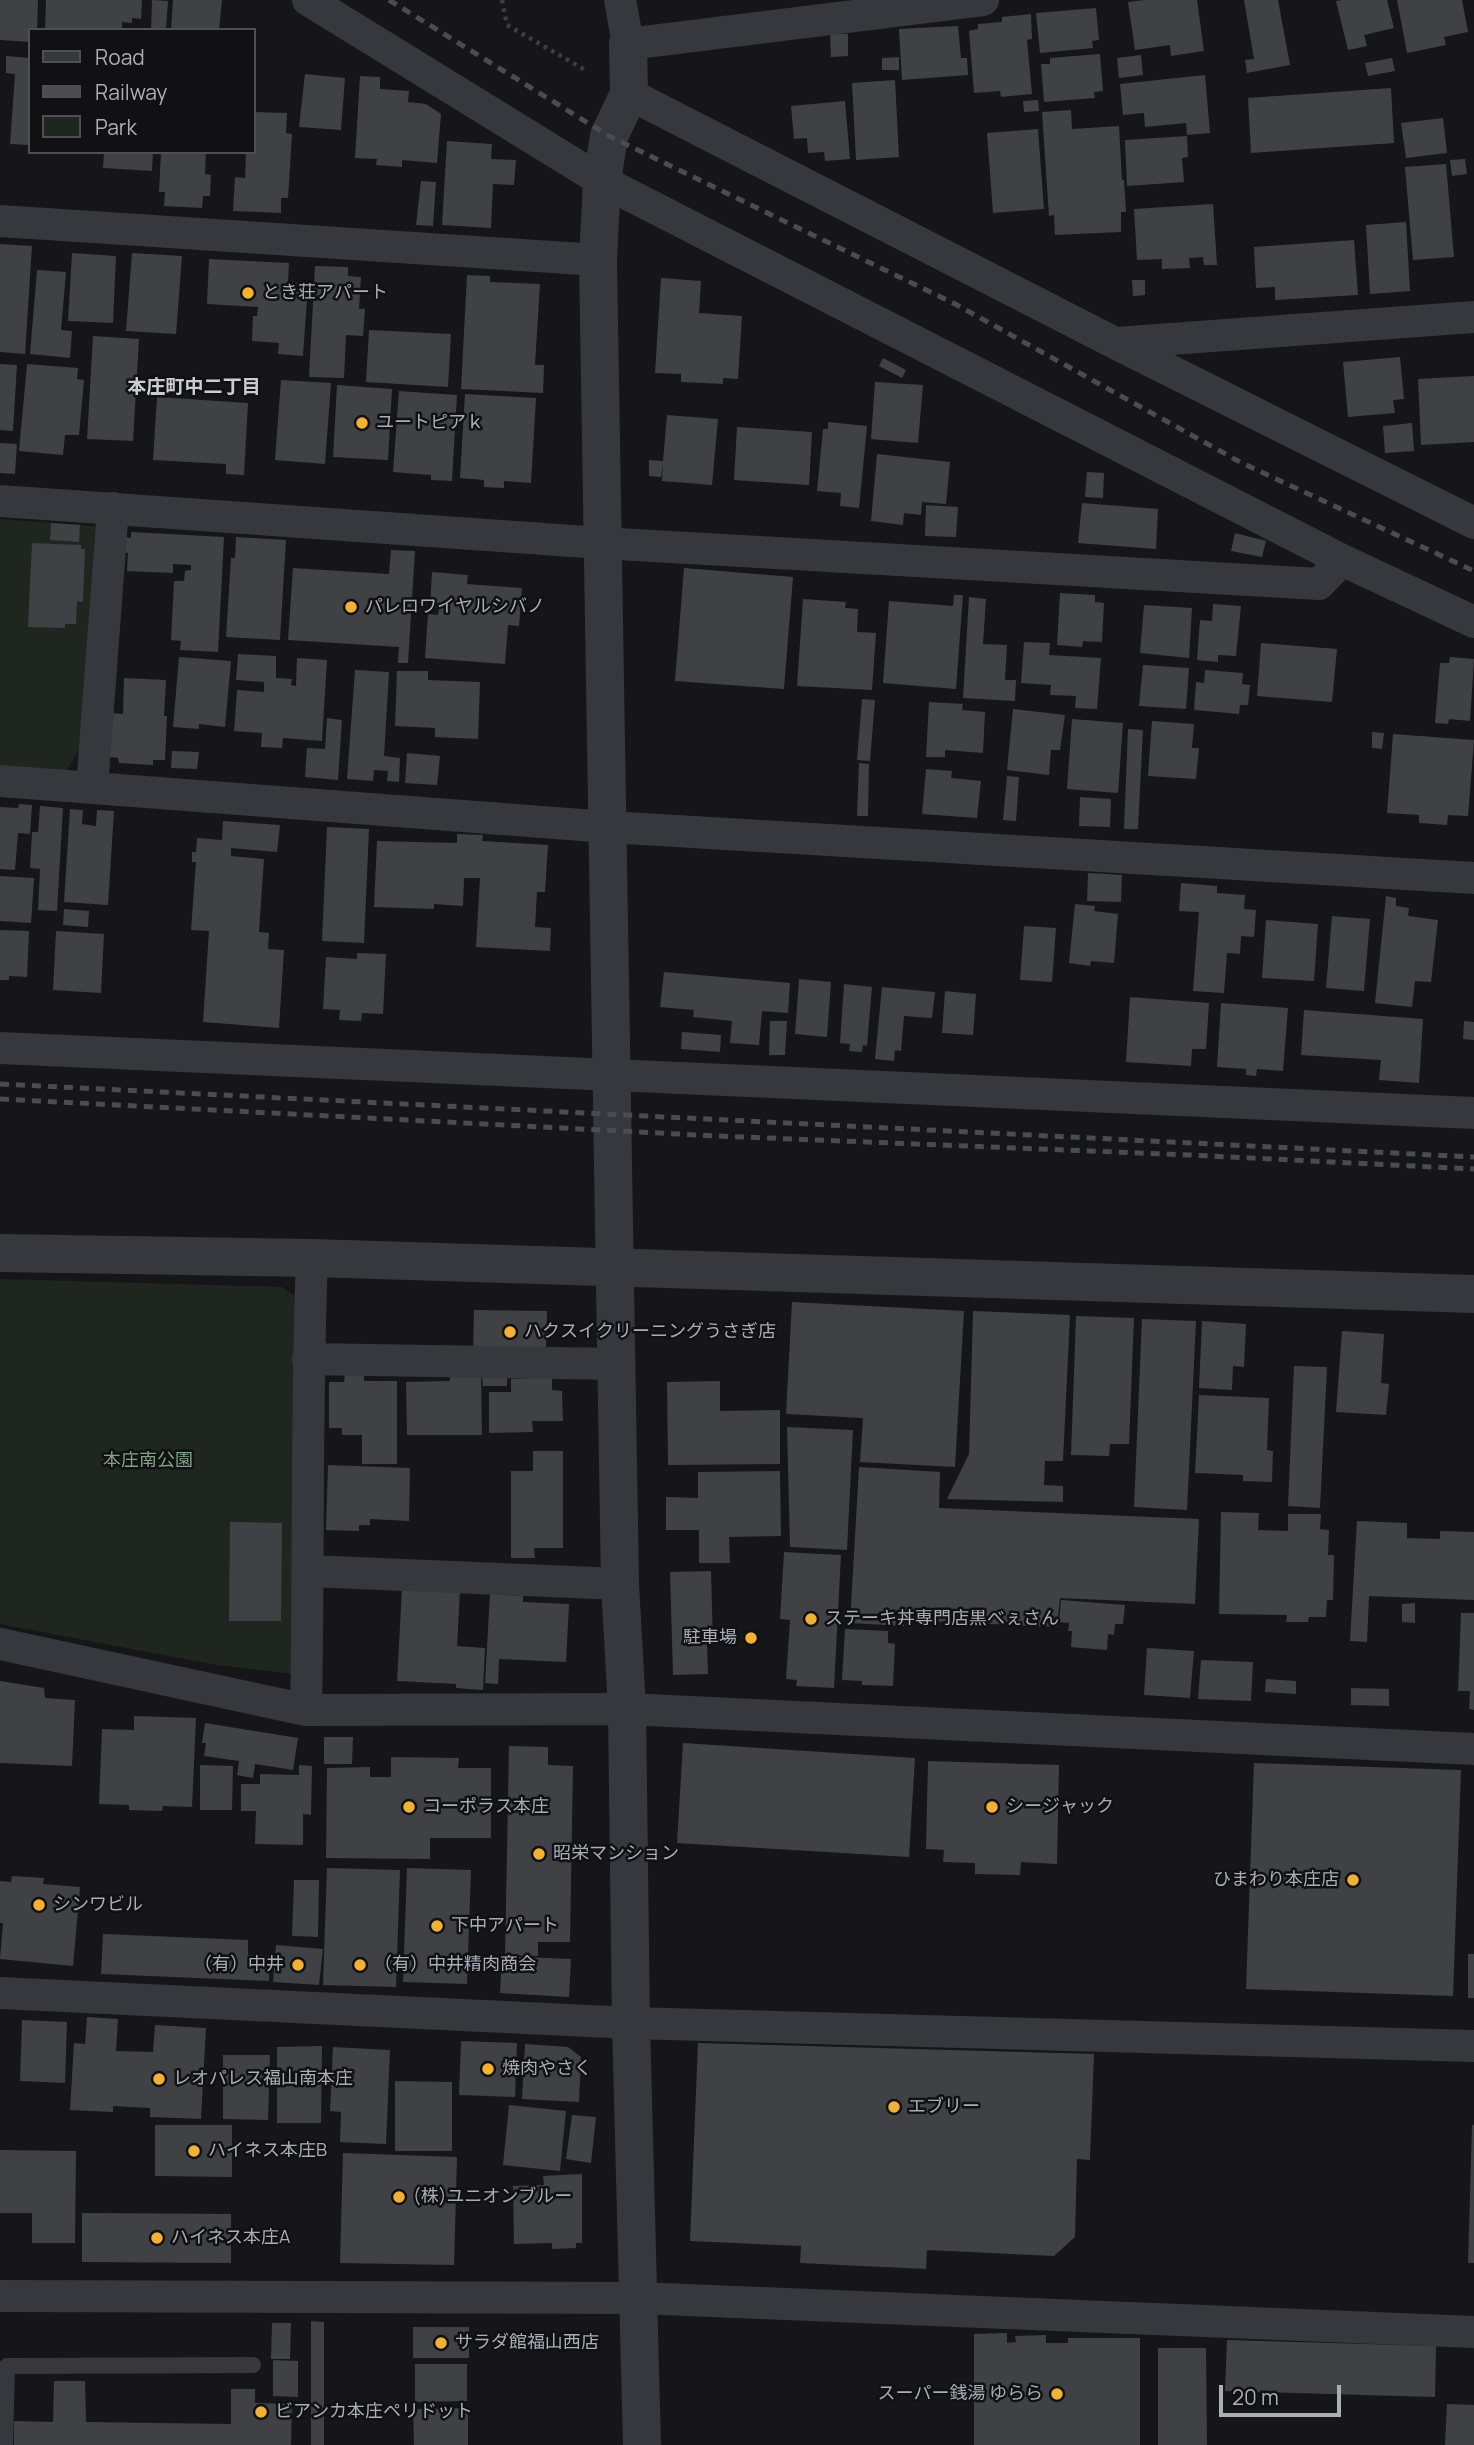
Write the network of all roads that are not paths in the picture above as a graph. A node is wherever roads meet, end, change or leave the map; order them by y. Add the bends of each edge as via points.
1 (308, 0) edge
2 (620, 0) edge
3 (983, 0) edge
4 (628, 44) junction
5 (629, 94) junction
6 (602, 181) junction
7 (0, 221) edge
8 (598, 260) junction
9 (1474, 317) edge
10 (1115, 343) junction
11 (0, 501) edge
12 (113, 508) junction
13 (1474, 523) edge
14 (601, 543) junction
15 (1342, 560) junction
16 (1474, 622) edge
17 (0, 781) edge
18 (92, 787) junction
19 (608, 827) junction
20 (1474, 878) edge
21 (0, 1048) edge
22 (613, 1075) junction
23 (1474, 1113) edge
24 (0, 1253) edge
25 (312, 1258) junction
26 (616, 1269) junction
27 (1474, 1294) edge
28 (308, 1359) junction
29 (616, 1364) junction
30 (309, 1571) junction
31 (620, 1584) junction
32 (0, 1644) edge
33 (627, 1709) junction
34 (306, 1710) junction
35 (1474, 1749) edge
36 (0, 1993) edge
37 (631, 2023) junction
38 (1474, 2046) edge
39 (0, 2296) edge
40 (638, 2298) junction
41 (1474, 2332) edge
42 (253, 2365) dead end
43 (5, 2445) edge
44 (642, 2445) edge

1 - 6 street
2 - 4 street
3 - 4 street
4 - 5 street
5 - 6 street via 609,136
5 - 10 street
6 - 8 street
6 - 15 street
7 - 8 street
8 - 14 street
9 - 10 street
10 - 13 street
11 - 12 street
12 - 14 street
12 - 18 street
14 - 15 street via 1319,584
14 - 19 street
15 - 16 street
17 - 18 street
18 - 19 street
19 - 20 street
19 - 22 street
21 - 22 street
22 - 23 street
22 - 26 street
24 - 25 street
25 - 26 street
25 - 28 street
26 - 27 street
26 - 29 street
28 - 29 street
28 - 30 street
29 - 31 street
30 - 31 street
30 - 34 street
31 - 33 street
32 - 34 street
33 - 34 street
33 - 35 street
33 - 37 street
36 - 37 street
37 - 38 street
37 - 40 street
39 - 40 street
40 - 41 street
40 - 44 street
42 - 43 lane via 7,2366

